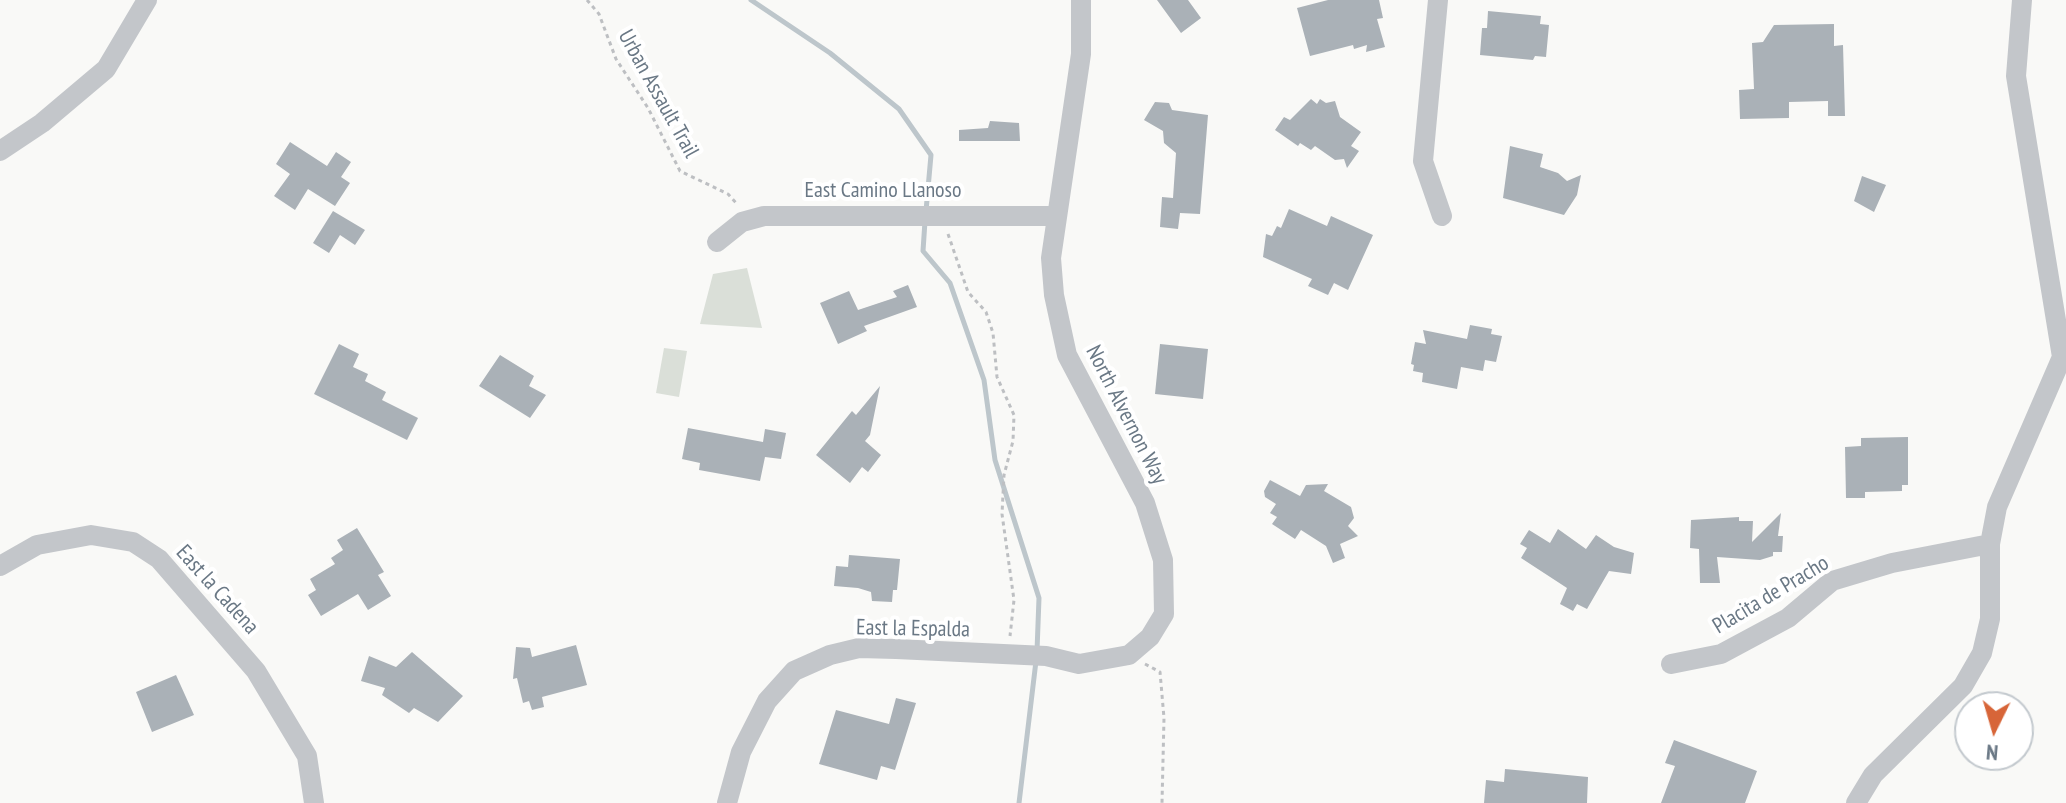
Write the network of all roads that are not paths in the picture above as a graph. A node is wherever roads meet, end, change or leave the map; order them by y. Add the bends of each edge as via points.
1 (147, 0) edge
2 (1081, 0) edge
3 (1438, 0) edge
4 (2022, 0) edge
5 (0, 151) edge
6 (1057, 216) junction
7 (1442, 216) dead end
8 (717, 242) dead end
9 (1990, 544) junction
10 (0, 566) edge
11 (1129, 655) joint
12 (1671, 664) dead end
13 (314, 803) edge
14 (727, 803) edge
15 (1856, 803) edge

1 - 5 street via 106,69
2 - 6 street, North Alvernon Way via 1081,54
3 - 7 street via 1423,161
4 - 9 street via 2016,76 2062,357 1997,507
6 - 8 street, East Camino Llanoso via 764,216 742,222
6 - 11 street, North Alvernon Way via 1051,258 1067,355 1145,503 1163,560 1164,614 1150,637
9 - 12 street, Placita de Pracho via 1832,581 1788,618 1721,654
9 - 15 street via 1992,587 1982,653 1963,686 1873,775
10 - 13 street, East la Cadena via 37,545 91,535 133,542 159,559 256,671 307,756
11 - 14 street, East la Espalda via 1079,664 1046,656 859,648 832,654 794,671 756,719

